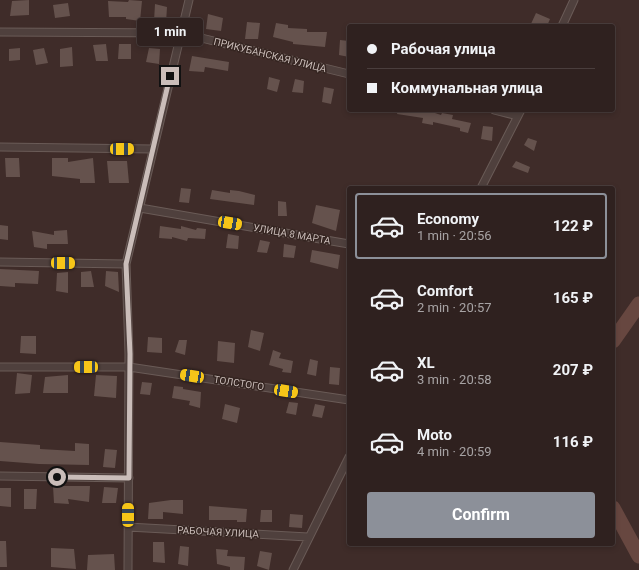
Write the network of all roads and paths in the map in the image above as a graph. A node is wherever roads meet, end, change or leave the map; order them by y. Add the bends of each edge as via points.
1 (189, 0) edge
2 (574, 0) edge
3 (563, 24) edge
4 (0, 32) edge
5 (181, 33) junction
6 (347, 74) edge
7 (519, 113) edge
8 (0, 147) edge
9 (153, 149) junction
10 (482, 186) edge
11 (140, 208) junction
12 (347, 244) edge
13 (0, 262) edge
14 (126, 264) junction
15 (0, 367) edge
16 (130, 367) junction
17 (347, 400) edge
18 (347, 461) edge
19 (0, 476) edge
20 (129, 478) junction
21 (128, 527) junction
22 (308, 537) junction
23 (128, 570) edge
24 (293, 570) edge

1 - 5 street
2 - 3 street
4 - 5 street, ПРИКУБАНСКАЯ УЛИЦА
5 - 6 street, ПРИКУБАНСКАЯ УЛИЦА
5 - 9 street
7 - 10 street
8 - 9 street
9 - 11 street
11 - 12 street, УЛИЦА 8 МАРТА
11 - 14 street
13 - 14 street
14 - 16 street
15 - 16 street, ТОЛСТОГО
16 - 17 street, ТОЛСТОГО
16 - 20 street
18 - 22 street
19 - 20 street
20 - 21 street
21 - 22 street, РАБОЧАЯ УЛИЦА
21 - 23 street
22 - 24 street

